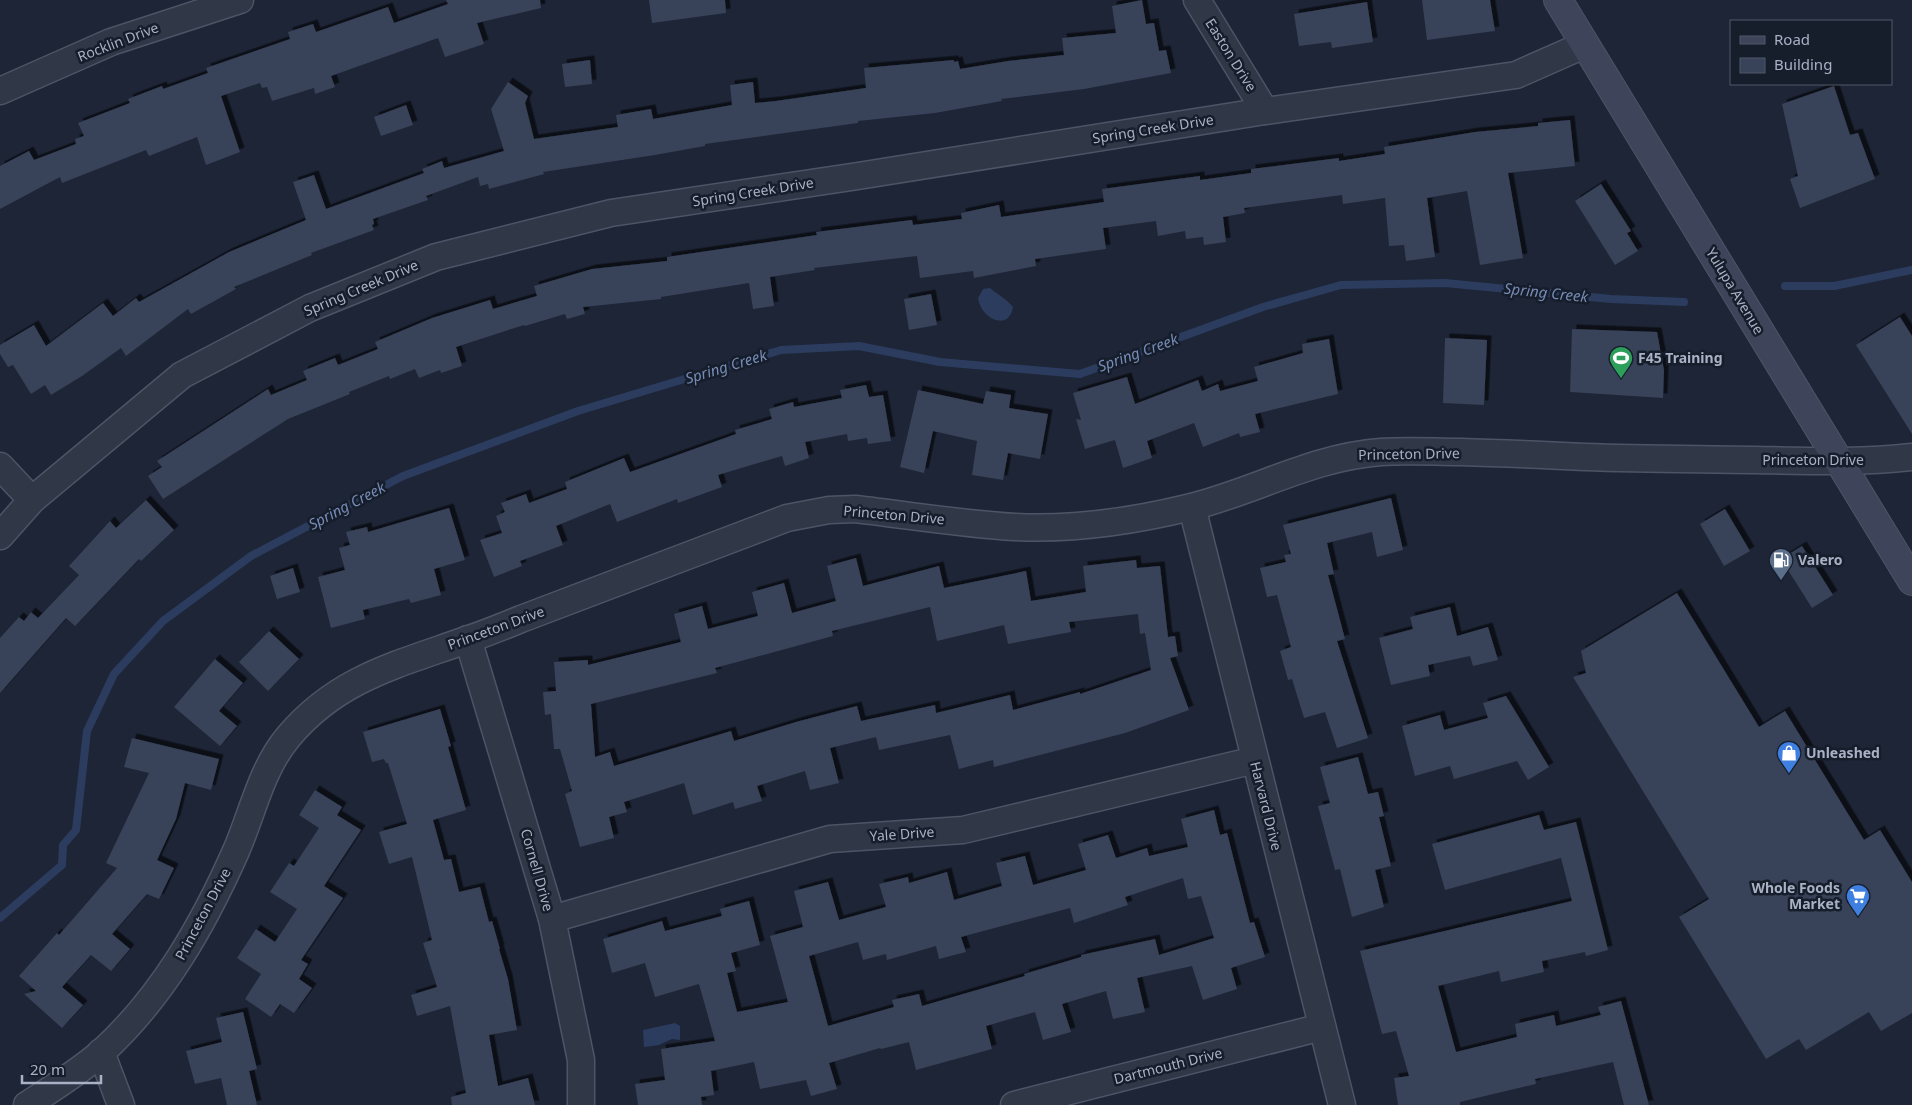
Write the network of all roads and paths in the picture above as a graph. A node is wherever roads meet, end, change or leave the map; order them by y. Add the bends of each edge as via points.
1 (240, 0) edge
2 (1197, 0) edge
3 (1558, 0) edge
4 (1584, 45) junction
5 (0, 91) edge
6 (1265, 111) junction
7 (1912, 457) edge
8 (1837, 461) junction
9 (0, 466) edge
10 (32, 500) junction
11 (1192, 507) junction
12 (0, 536) edge
13 (1912, 582) edge
14 (468, 639) junction
15 (1254, 760) junction
16 (552, 919) junction
17 (1322, 1027) junction
18 (101, 1052) junction
19 (28, 1105) edge
20 (121, 1105) edge
21 (580, 1105) edge
22 (1014, 1105) edge
23 (1342, 1105) edge

1 - 5 street, Rocklin Drive via 111,42
2 - 6 street, Easton Drive
3 - 4 street, Yulupa Avenue
4 - 6 street, Spring Creek Drive via 1516,75
4 - 8 street, Yulupa Avenue
6 - 10 street, Spring Creek Drive via 611,213 436,257 310,308 182,375
7 - 8 street, Princeton Drive
8 - 11 street, Princeton Drive via 1656,460 1384,452 1314,464
8 - 13 street, Yulupa Avenue
9 - 10 street
10 - 12 street, Spring Creek Drive
11 - 14 street, Princeton Drive via 1132,519 1038,527 855,509 809,512
11 - 15 street, Harvard Drive
14 - 16 street, Cornell Drive
14 - 18 street, Princeton Drive via 379,670 347,686 312,712 289,736 273,756 238,847 180,959 133,1020
15 - 16 street, Yale Drive via 963,830 830,839
15 - 17 street, Harvard Drive
16 - 21 street, Cornell Drive via 581,1060
17 - 22 street, Dartmouth Drive
17 - 23 street, Harvard Drive
18 - 19 street, Princeton Drive
18 - 20 street

